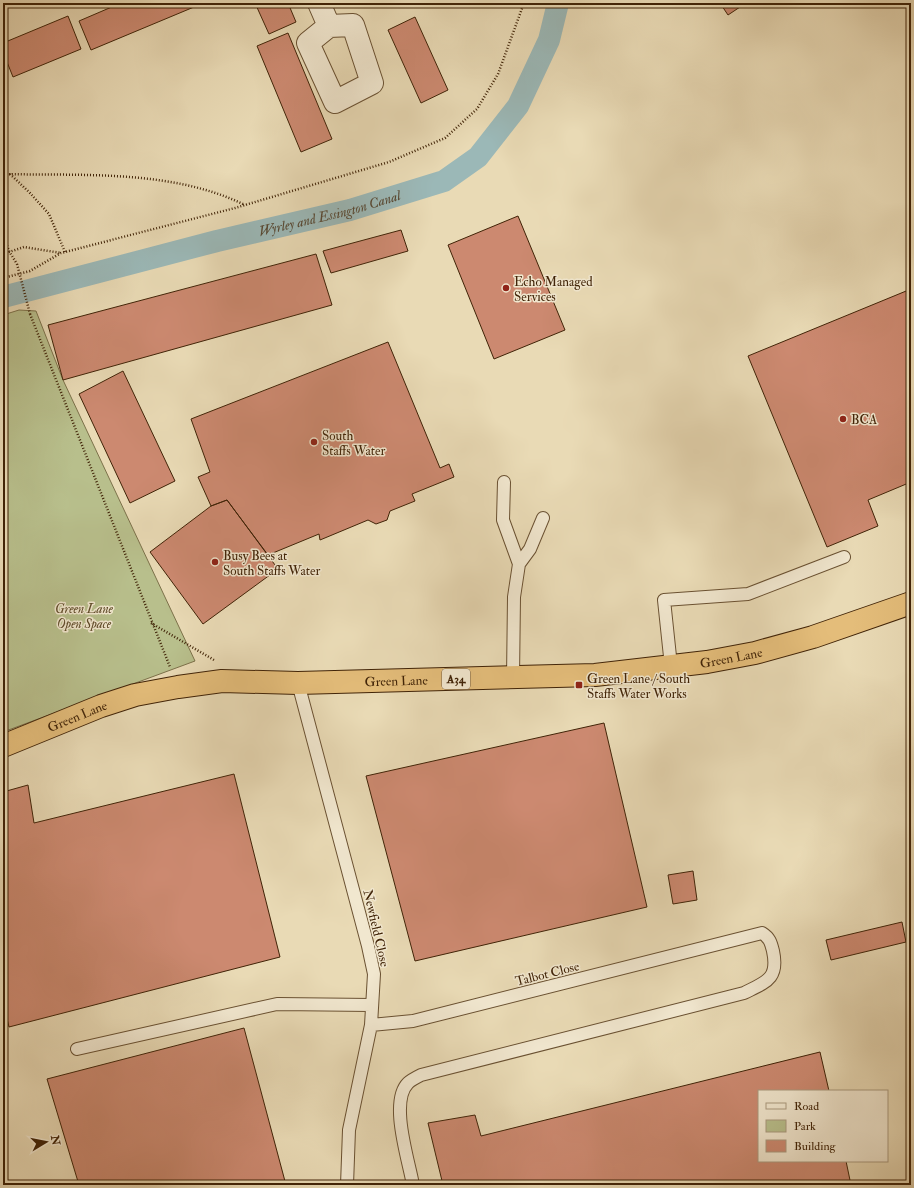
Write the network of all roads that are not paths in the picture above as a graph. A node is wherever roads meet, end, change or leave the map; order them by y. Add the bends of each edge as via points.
1 (320, 3) edge
2 (329, 26) dead end
3 (504, 482) dead end
4 (543, 518) dead end
5 (844, 557) dead end
6 (519, 564) junction
7 (911, 603) edge
8 (671, 666) junction
9 (513, 677) junction
10 (298, 683) junction
11 (3, 746) edge
12 (372, 1005) junction
13 (371, 1025) junction
14 (77, 1049) dead end
15 (347, 1185) edge
16 (414, 1185) edge

1 - 2 street
3 - 6 lane via 503,520
4 - 6 lane via 530,549
5 - 8 lane via 748,594 664,600
6 - 9 lane via 514,597
7 - 8 highway, Green Lane / A34 via 813,637 755,653
8 - 9 highway, Green Lane / A34 via 595,675
9 - 10 highway, Green Lane / A34
10 - 11 highway, Green Lane / A34 via 222,681 135,696 101,706
10 - 12 lane, Newfield Close via 368,946 374,974
12 - 13 lane, Newfield Close
12 - 14 lane via 277,1004
13 - 15 lane, Newfield Close via 349,1130
13 - 16 lane, Talbot Close via 413,1021 762,934 771,941 776,964 773,973 760,985 744,992 421,1075 407,1083 400,1098 400,1119

